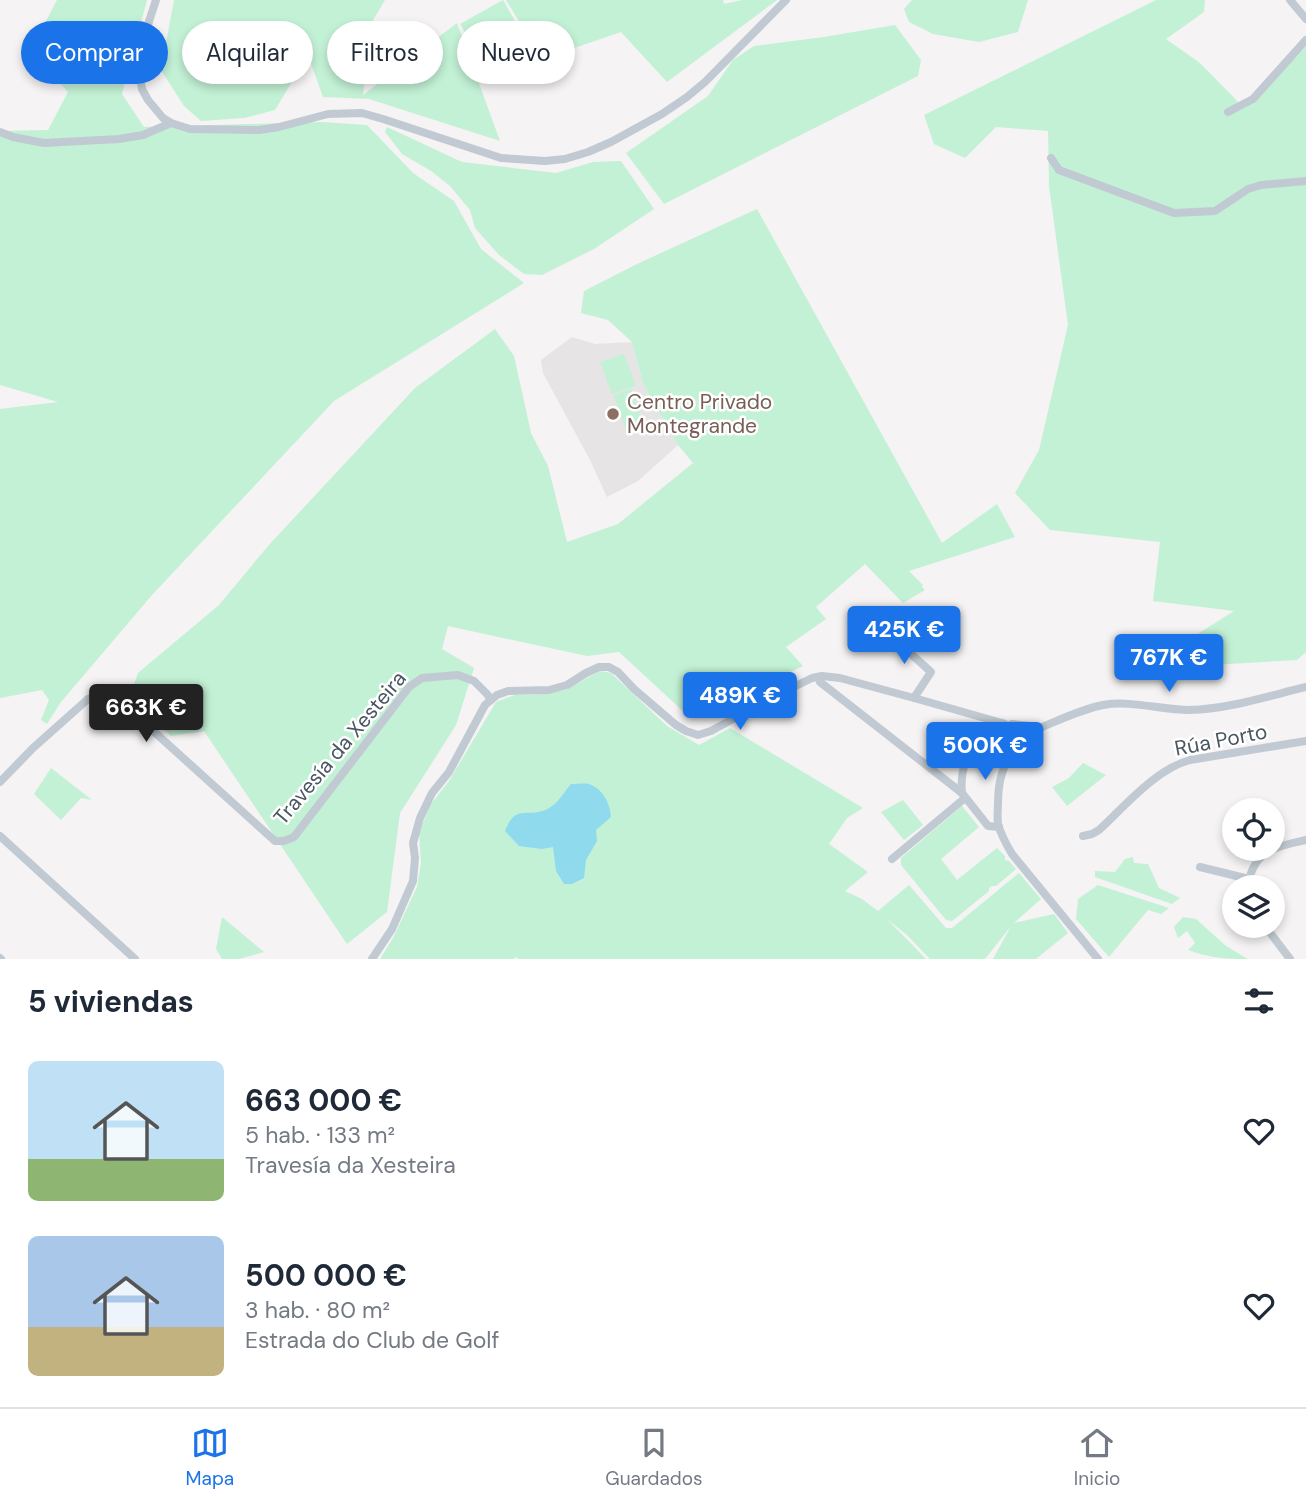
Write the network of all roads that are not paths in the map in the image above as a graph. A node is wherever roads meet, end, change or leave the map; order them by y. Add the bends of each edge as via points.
1 (156, 0) edge
2 (786, 0) edge
3 (1290, 0) edge
4 (1306, 19) edge
5 (1306, 40) edge
6 (1228, 112) dead end
7 (171, 123) junction
8 (0, 132) edge
9 (1051, 158) dead end
10 (1306, 181) edge
11 (888, 633) dead end
12 (818, 677) junction
13 (1306, 687) edge
14 (914, 698) junction
15 (491, 700) junction
16 (1002, 723) junction
17 (1020, 725) junction
18 (1044, 727) junction
19 (1027, 734) junction
20 (1306, 741) edge
21 (1017, 746) junction
22 (0, 782) edge
23 (963, 795) junction
24 (999, 827) junction
25 (0, 836) edge
26 (1083, 836) dead end
27 (1306, 840) edge
28 (892, 859) dead end
29 (1200, 867) dead end
30 (1224, 875) edge
31 (1250, 875) edge
32 (1274, 938) edge
33 (135, 959) edge
34 (372, 959) edge
35 (1098, 959) edge
36 (1290, 959) edge

1 - 7 street via 138,64 148,100
2 - 7 street via 687,97 611,142 565,159 501,158 362,113 328,114 259,130 190,129
3 - 4 street
5 - 6 street via 1253,99
7 - 8 street via 119,139 44,144
9 - 10 street via 1059,170 1174,213 1216,211 1261,185
11 - 14 street via 931,672
12 - 14 street via 840,678
12 - 15 street via 698,735 676,725 609,667 599,667 567,685 508,691
12 - 23 street
13 - 18 street via 1205,709 1102,705
14 - 16 street
15 - 22 street, Travesía da Xesteira via 474,681 458,675 422,678 409,687 294,837 284,841 275,841 110,696 98,694 88,699
15 - 34 street via 419,818 413,843 413,881 392,929
16 - 17 street
16 - 19 street
16 - 21 street
16 - 23 street via 971,750 962,775
17 - 18 street
17 - 19 street
18 - 19 street
19 - 21 street
20 - 26 street, Rúa Porto via 1175,765 1099,830
21 - 24 street via 999,781
23 - 24 street via 988,826
23 - 28 street
24 - 35 street via 1012,854
25 - 33 street
27 - 31 street via 1268,851 1256,861
29 - 30 street
32 - 36 street

